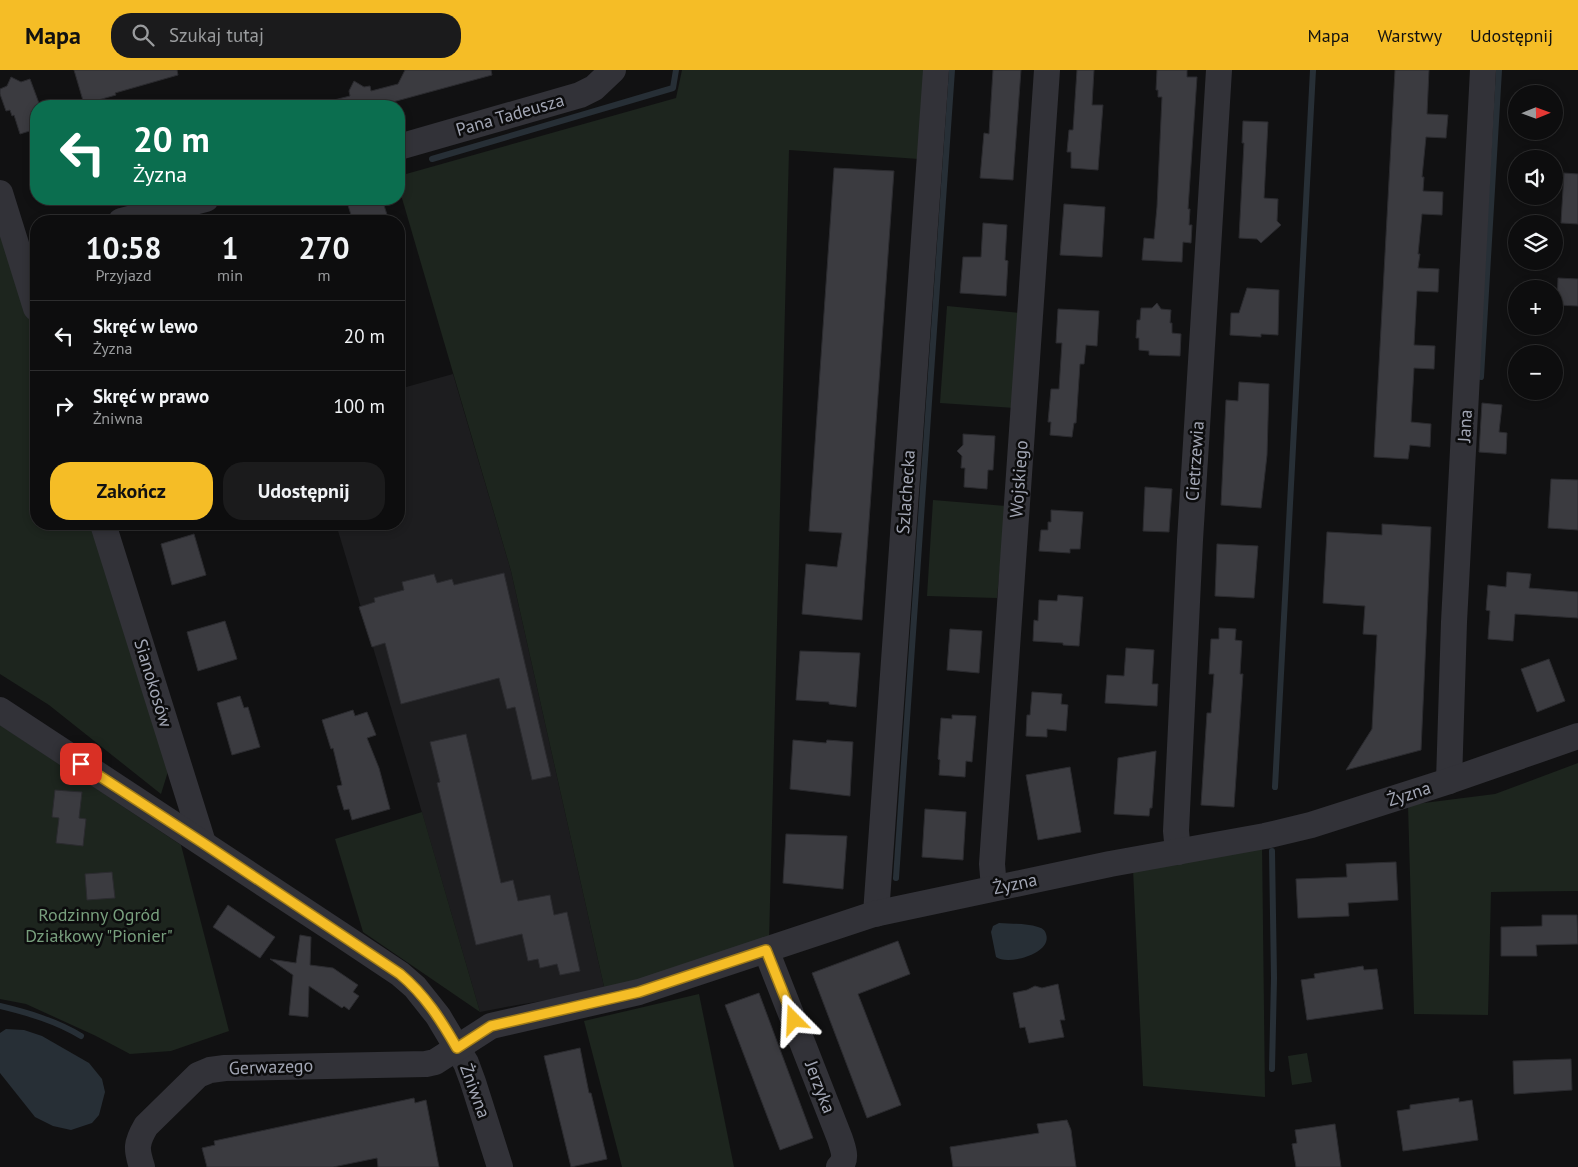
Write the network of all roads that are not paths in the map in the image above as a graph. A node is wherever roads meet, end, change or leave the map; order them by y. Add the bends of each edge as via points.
1 (613, 70) edge
2 (936, 70) edge
3 (1047, 70) edge
4 (1219, 70) edge
5 (1483, 70) edge
6 (405, 144) edge
7 (0, 194) edge
8 (183, 205) edge
9 (144, 215) edge
10 (27, 246) edge
11 (30, 267) edge
12 (106, 530) edge
13 (0, 710) edge
14 (1578, 736) edge
15 (1448, 781) junction
16 (203, 843) junction
17 (1178, 852) junction
18 (994, 888) junction
19 (876, 914) junction
20 (766, 950) junction
21 (457, 1048) junction
22 (142, 1167) edge
23 (500, 1167) edge
24 (839, 1167) edge

1 - 6 street, Pana Tadeusza via 594,88 580,95
2 - 19 street, Szlachecka
3 - 18 street, Wojskiego via 992,864
4 - 17 street, Cietrzewia via 1185,636 1176,831
5 - 15 street, Jana
7 - 10 street
8 - 9 street
10 - 11 street
12 - 16 street, Sianokosów
13 - 16 street, Żniwna
14 - 15 street, Żyzna
15 - 17 street, Żyzna via 1311,825
16 - 21 street, Żniwna via 400,974 428,1002
17 - 18 street, Żyzna
18 - 19 street, Żyzna
19 - 20 street, Żyzna
20 - 21 street, Żyzna via 639,992 491,1026
20 - 24 street, Jerzyka via 840,1139 844,1163
21 - 22 street, Gerwazego via 426,1064 210,1070 198,1075 146,1126 137,1146
21 - 23 street, Żniwna via 473,1082

